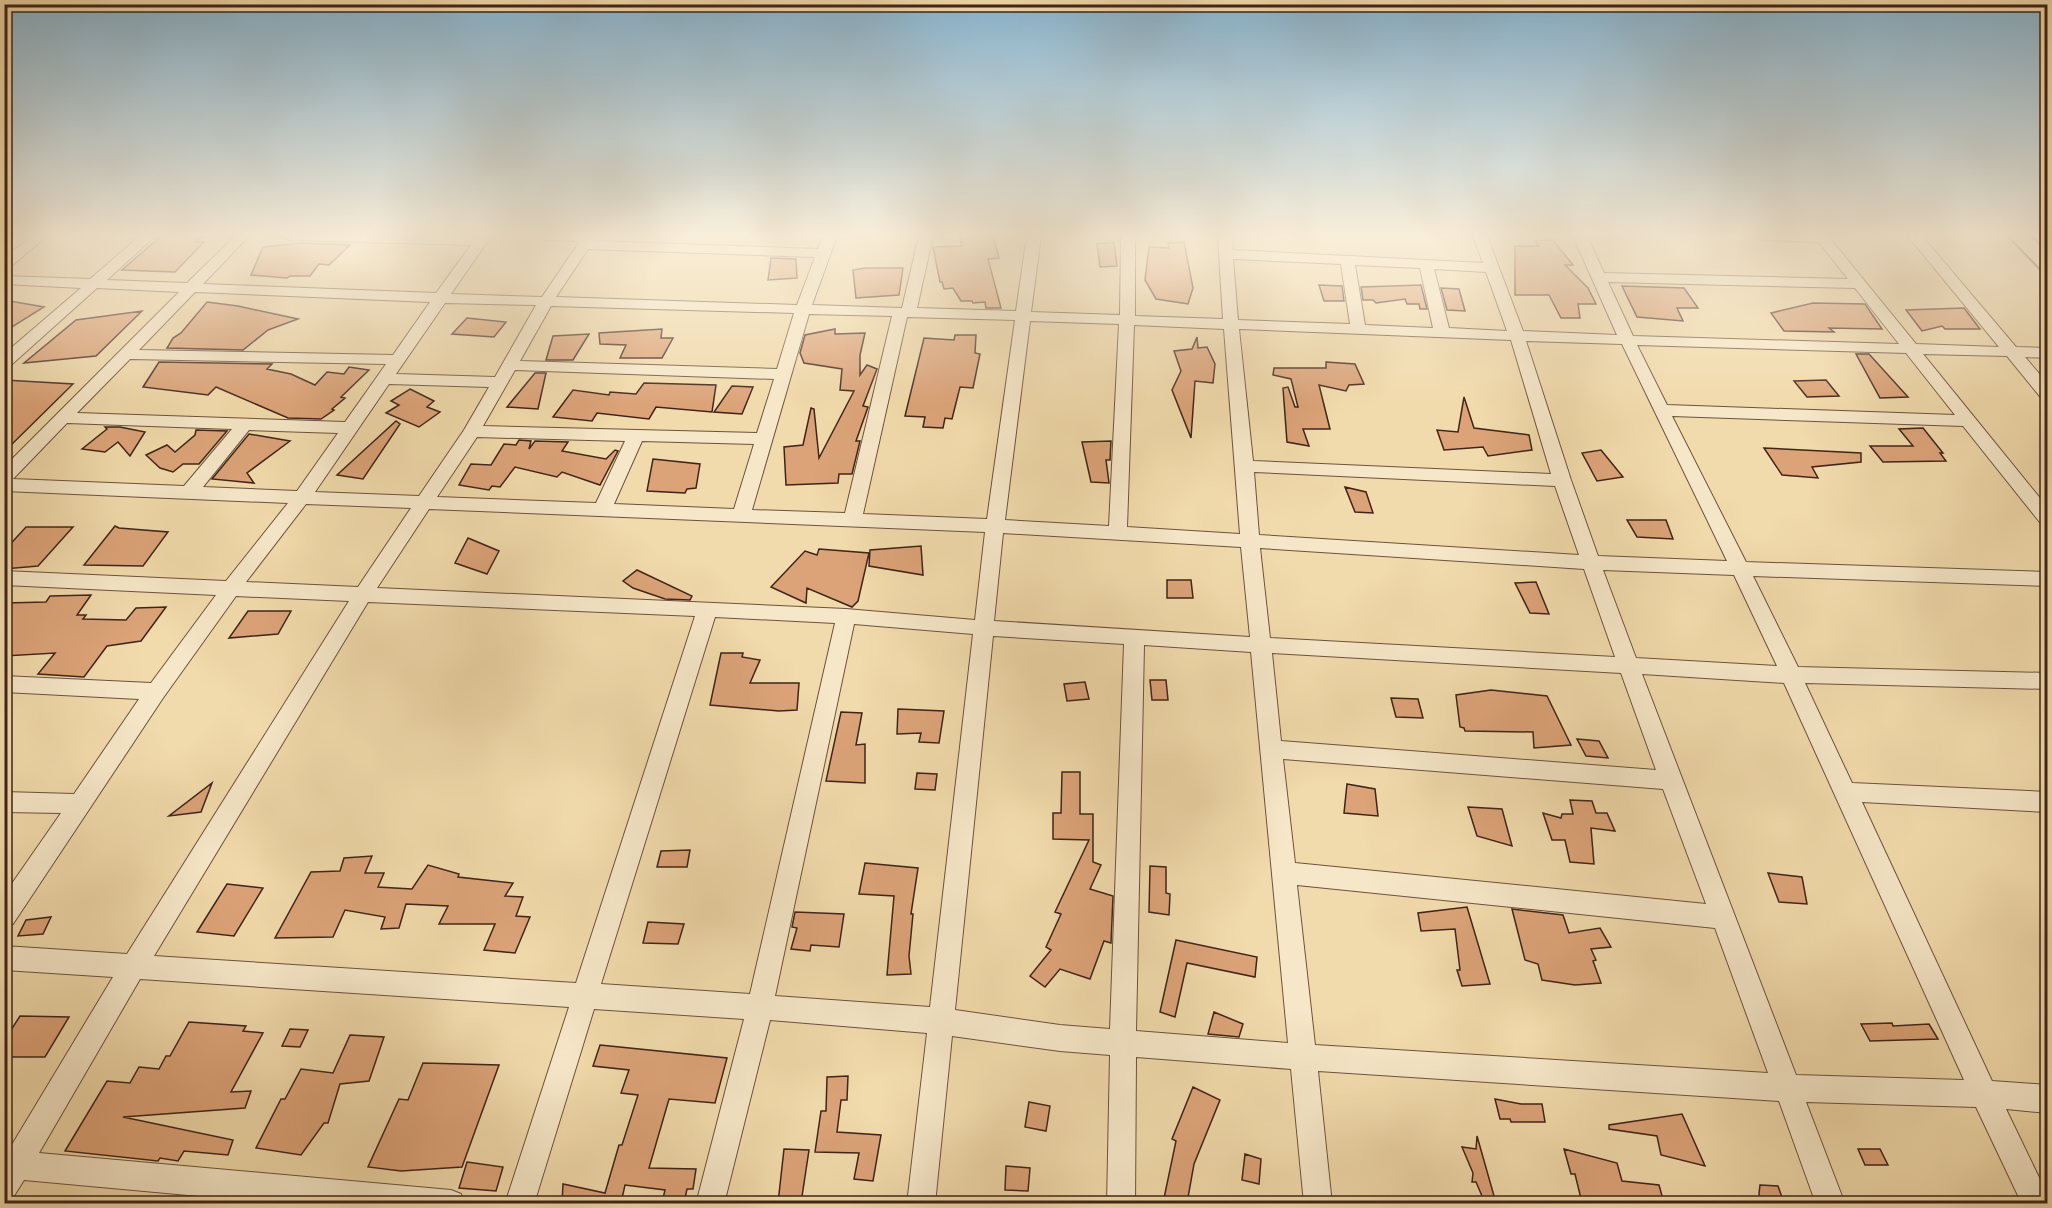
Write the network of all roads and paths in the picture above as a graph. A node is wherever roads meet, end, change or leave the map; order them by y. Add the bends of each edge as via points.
1 (86, 292) edge
2 (187, 292) edge
3 (313, 292) edge
4 (444, 292) edge
5 (552, 292) edge
6 (809, 292) edge
7 (910, 292) edge
8 (1027, 292) edge
9 (1127, 292) edge
10 (1228, 292) edge
11 (1352, 292) edge
12 (1433, 292) edge
13 (1500, 292) edge
14 (1605, 292) edge
15 (1865, 292) edge
16 (1962, 292) edge
17 (440, 298) junction
18 (546, 301) junction
19 (803, 308) junction
20 (905, 312) junction
21 (1024, 315) junction
22 (1127, 320) junction
23 (1230, 325) junction
24 (1358, 330) junction
25 (1442, 333) junction
26 (1517, 336) junction
27 (1626, 340) junction
28 (1908, 347) junction
29 (2012, 352) junction
30 (2048, 353) edge
31 (126, 354) junction
32 (398, 360) junction
33 (4, 363) edge
34 (505, 374) junction
35 (783, 374) junction
36 (386, 379) junction
37 (2048, 395) edge
38 (1660, 410) junction
39 (64, 418) junction
40 (1969, 421) junction
41 (245, 424) junction
42 (350, 428) junction
43 (472, 431) junction
44 (636, 436) junction
45 (763, 439) junction
46 (1246, 466) junction
47 (4, 478) edge
48 (1562, 480) junction
49 (4, 485) edge
50 (189, 492) junction
51 (301, 498) junction
52 (427, 500) junction
53 (602, 510) junction
54 (741, 516) junction
55 (852, 520) junction
56 (2048, 521) edge
57 (995, 524) junction
58 (1118, 531) junction
59 (1250, 540) junction
60 (1592, 562) junction
61 (1739, 570) junction
62 (4, 578) edge
63 (2048, 579) edge
64 (231, 588) junction
65 (363, 594) junction
66 (707, 609) junction
67 (846, 616) junction
68 (985, 628) junction
69 (1134, 638) junction
70 (1261, 645) junction
71 (1628, 665) junction
72 (1792, 675) junction
73 (2048, 681) edge
74 (4, 684) edge
75 (156, 692) junction
76 (1271, 749) junction
77 (1670, 780) junction
78 (1845, 792) junction
79 (4, 802) edge
80 (2048, 802) edge
81 (82, 804) junction
82 (1284, 873) junction
83 (4, 916) edge
84 (1722, 917) junction
85 (4, 958) edge
86 (134, 966) junction
87 (585, 995) junction
88 (760, 1007) junction
89 (940, 1021) junction
90 (1123, 1044) junction
91 (1303, 1057) junction
92 (1786, 1088) junction
93 (1983, 1094) junction
94 (2048, 1099) edge
95 (11, 1176) edge
96 (451, 1203) edge
97 (519, 1203) edge
98 (710, 1203) edge
99 (921, 1203) edge
100 (1121, 1203) edge
101 (1318, 1203) edge
102 (1831, 1203) edge
103 (2037, 1203) edge

1 - 33 street
2 - 31 street
3 - 17 street
4 - 17 street
5 - 18 street
6 - 19 street
7 - 20 street
8 - 21 street
9 - 22 street
10 - 23 street
11 - 24 street
12 - 25 street
13 - 26 street
14 - 27 street
15 - 28 street
16 - 29 street
17 - 18 street
17 - 32 street
18 - 19 street
18 - 34 street
19 - 20 street
19 - 35 street
20 - 21 street
20 - 55 street
21 - 22 street
21 - 57 street
22 - 23 street
22 - 58 street
23 - 24 street
23 - 46 street
24 - 25 street
25 - 26 street
26 - 27 street
26 - 48 street
27 - 28 street
27 - 38 street
28 - 29 street
28 - 40 street
29 - 30 street
29 - 37 street
31 - 32 street
31 - 39 street
32 - 36 street
34 - 35 street
34 - 36 street
34 - 43 street
35 - 45 street
36 - 42 street
38 - 40 street
38 - 61 street
39 - 41 street
39 - 47 street
40 - 56 street
41 - 42 street
41 - 50 street
42 - 51 street
43 - 44 street
43 - 52 street
44 - 45 street
44 - 53 street
45 - 54 street
46 - 48 street
46 - 59 street
48 - 60 street
49 - 50 street
50 - 51 street
51 - 52 street
51 - 64 street
52 - 53 street
52 - 65 street
53 - 54 street
54 - 55 street
55 - 57 street
57 - 58 street
57 - 68 street
58 - 59 street
59 - 60 street
59 - 70 street
60 - 61 street
60 - 71 street
61 - 63 street
61 - 72 street
62 - 64 street
64 - 65 street
64 - 75 street
65 - 66 street
65 - 86 street
66 - 67 street
66 - 87 street
67 - 68 street
67 - 88 street
68 - 69 street
68 - 89 street
69 - 70 street
69 - 90 street
70 - 71 street
70 - 76 street
71 - 72 street
71 - 77 street
72 - 73 street
72 - 78 street
74 - 75 street
75 - 81 street
76 - 77 street
76 - 82 street
77 - 84 street
78 - 80 street
78 - 93 street
79 - 81 street
81 - 83 street
82 - 84 street
82 - 91 street
84 - 92 street
85 - 86 street
86 - 87 street
86 - 95 street
87 - 88 street
87 - 97 street
88 - 89 street
88 - 98 street
89 - 90 street
89 - 99 street
90 - 91 street
90 - 100 street
91 - 92 street
91 - 101 street
92 - 93 street
92 - 102 street
93 - 94 street
93 - 103 street
95 - 96 street

